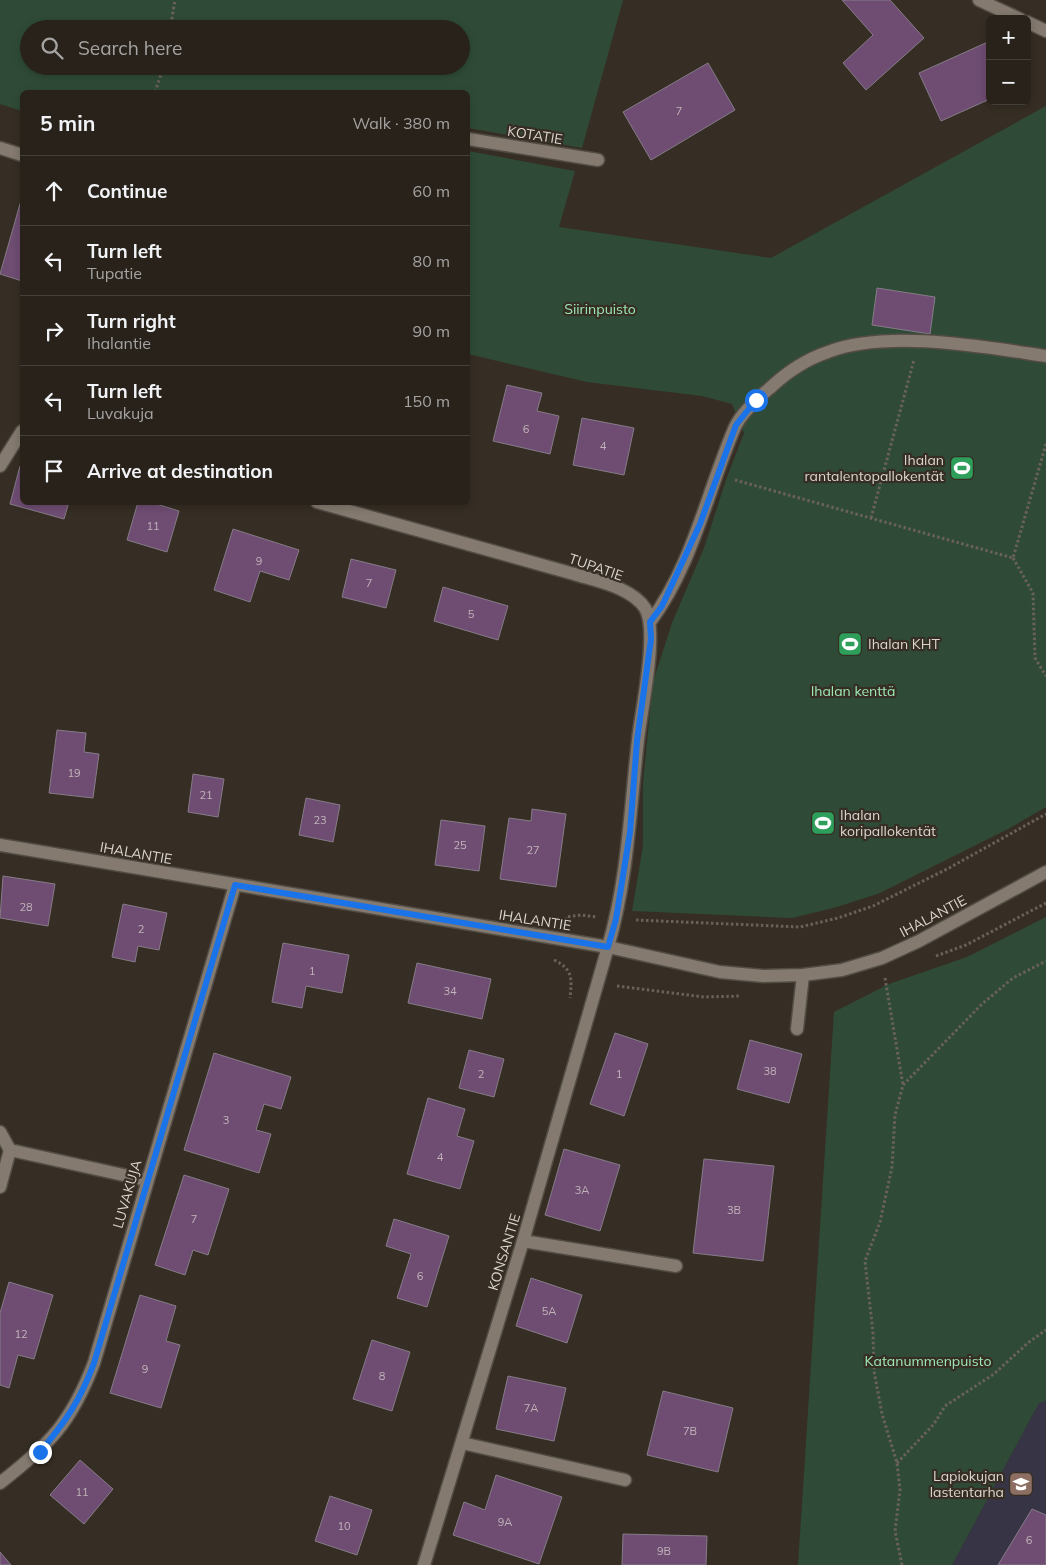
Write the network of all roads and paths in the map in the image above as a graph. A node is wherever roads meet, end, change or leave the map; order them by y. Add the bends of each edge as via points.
1 (175, 0) edge
2 (979, 0) edge
3 (1011, 15) edge
4 (172, 20) edge
5 (1031, 24) edge
6 (1046, 31) edge
7 (161, 75) edge
8 (156, 90) edge
9 (470, 139) edge
10 (0, 148) edge
11 (20, 154) edge
12 (598, 160) dead end
13 (918, 343) junction
14 (1046, 356) edge
15 (20, 434) edge
16 (1046, 444) edge
17 (0, 466) edge
18 (718, 475) junction
19 (328, 505) edge
20 (871, 518) junction
21 (1013, 558) junction
22 (650, 622) junction
23 (1046, 676) edge
24 (1046, 814) edge
25 (0, 845) edge
26 (1046, 872) edge
27 (235, 885) junction
28 (628, 920) dead end
29 (608, 947) junction
30 (1046, 961) edge
31 (804, 975) junction
32 (885, 975) dead end
33 (796, 1029) dead end
34 (903, 1085) junction
35 (0, 1132) edge
36 (10, 1150) junction
37 (146, 1180) junction
38 (0, 1186) edge
39 (523, 1241) junction
40 (676, 1266) dead end
41 (1046, 1330) edge
42 (462, 1443) junction
43 (898, 1463) junction
44 (625, 1480) dead end
45 (0, 1483) edge
46 (424, 1565) edge
47 (902, 1565) edge

1 - 4 path
2 - 3 street
5 - 6 street
7 - 8 path
9 - 12 street, KOTATIE
10 - 11 street
13 - 14 street via 963,344
13 - 18 street via 870,342 828,352 783,376 756,400 736,425
13 - 20 path
15 - 17 street
16 - 21 path
18 - 20 path
18 - 22 street via 700,524 662,606
19 - 22 street, TUPATIE via 615,587 644,608
20 - 21 path
21 - 23 path via 1034,593 1034,658
22 - 29 street via 651,639 637,741 630,832 616,919
24 - 28 path via 949,868 873,906 838,918 800,927
25 - 27 street, IHALANTIE
26 - 31 street, IHALANTIE via 882,958 842,970
27 - 29 street, IHALANTIE
27 - 37 street, LUVAKUJA
29 - 31 street, IHALANTIE via 720,972
29 - 39 street, KONSANTIE
30 - 34 path via 1013,978 982,1004
31 - 33 street
32 - 34 path
34 - 43 path via 895,1115 892,1167 880,1222 866,1261 874,1371 882,1414
35 - 36 street
36 - 37 street
36 - 38 street
37 - 45 street, LUVAKUJA via 83,1393 66,1422 40,1452
39 - 40 street
39 - 42 street, KONSANTIE
41 - 43 path via 994,1374 945,1406 934,1424
42 - 44 street
42 - 46 street, KONSANTIE
43 - 47 path via 900,1490 894,1531

